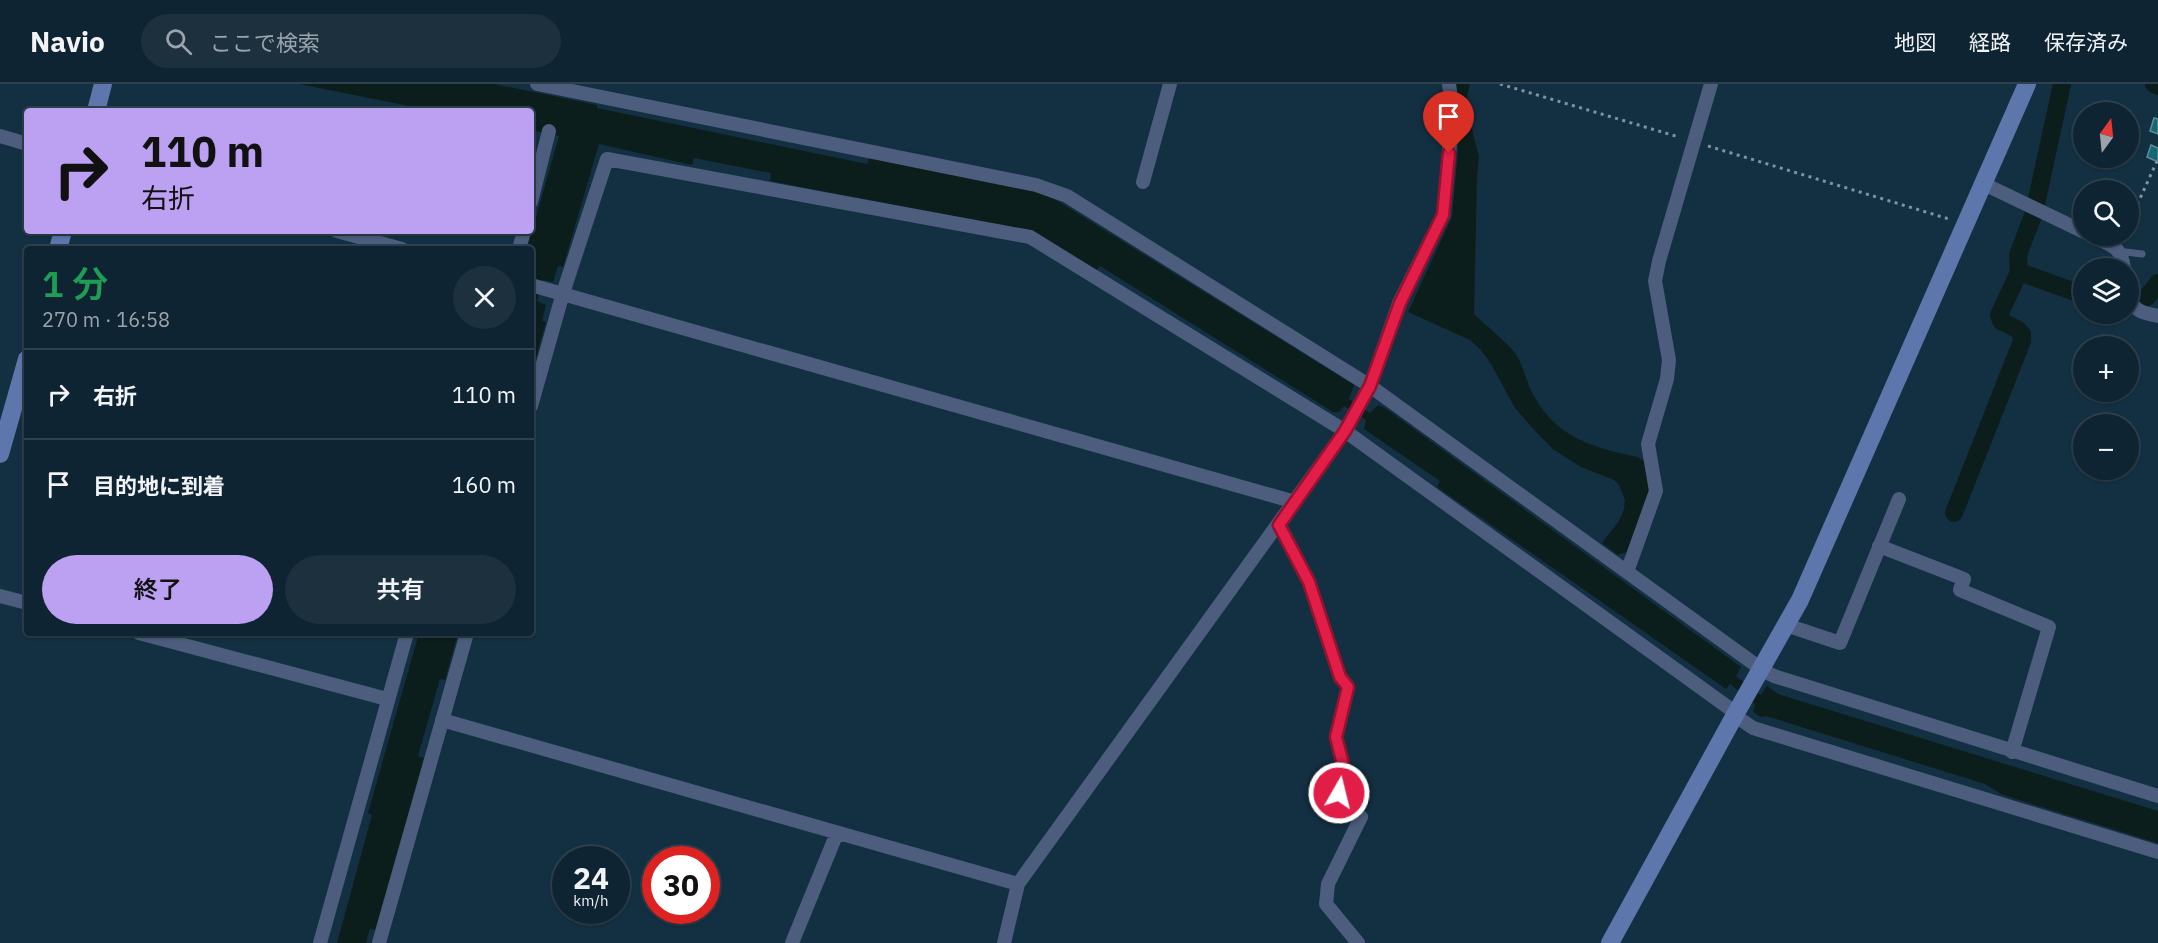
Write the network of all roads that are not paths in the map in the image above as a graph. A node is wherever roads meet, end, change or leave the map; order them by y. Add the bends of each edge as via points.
1 (103, 84) edge
2 (537, 84) edge
3 (1170, 84) edge
4 (1449, 84) edge
5 (1711, 84) edge
6 (2027, 84) edge
7 (97, 108) edge
8 (549, 131) dead end
9 (0, 136) edge
10 (24, 143) edge
11 (1143, 182) dead end
12 (1984, 184) junction
13 (534, 190) edge
14 (2073, 227) edge
15 (348, 234) edge
16 (391, 246) edge
17 (2112, 246) edge
18 (2142, 254) dead end
19 (2122, 258) edge
20 (2124, 258) edge
21 (534, 286) edge
22 (563, 293) junction
23 (2139, 308) edge
24 (2158, 316) edge
25 (24, 370) edge
26 (1370, 386) junction
27 (534, 395) edge
28 (1345, 431) junction
29 (0, 454) edge
30 (1899, 500) dead end
31 (1295, 502) junction
32 (1279, 525) junction
33 (1880, 546) junction
34 (1627, 572) junction
35 (0, 596) edge
36 (24, 602) edge
37 (1786, 625) junction
38 (150, 636) edge
39 (406, 636) edge
40 (466, 636) edge
41 (1759, 671) junction
42 (387, 699) junction
43 (1737, 710) junction
44 (442, 720) junction
45 (2012, 752) junction
46 (2158, 796) edge
47 (837, 833) junction
48 (2158, 852) edge
49 (1018, 884) junction
50 (321, 943) edge
51 (379, 943) edge
52 (792, 943) edge
53 (1004, 943) edge
54 (1358, 943) edge
55 (1610, 943) edge

1 - 7 street
2 - 26 street via 1036,184 1067,196
3 - 11 street
4 - 26 street via 1453,112 1443,215 1400,303
5 - 34 street via 1655,281 1669,360 1648,444 1656,491
6 - 12 street
8 - 13 street
9 - 10 street
12 - 14 street
12 - 37 street via 1829,537
15 - 16 street
17 - 19 street
18 - 20 lane via 2126,252
21 - 22 street
22 - 27 street
22 - 28 street via 607,159 1030,237
22 - 31 street
23 - 24 street
25 - 29 street
26 - 28 street
26 - 34 street
28 - 31 street
28 - 43 street
30 - 33 street
31 - 32 street
32 - 49 street
32 - 54 street via 1309,582 1340,677 1348,687 1336,737 1344,768 1339,793 1340,801 1361,817 1328,884 1326,904
33 - 37 street via 1840,643
33 - 45 street via 1964,579 1960,590 2049,627
34 - 41 street
35 - 36 street
37 - 41 street
38 - 42 street
39 - 42 street
40 - 44 street
41 - 43 street
41 - 45 street
42 - 50 street
43 - 48 street via 1753,728
43 - 55 street
44 - 47 street
44 - 51 street
45 - 46 street
47 - 49 street
47 - 52 street
49 - 53 street

